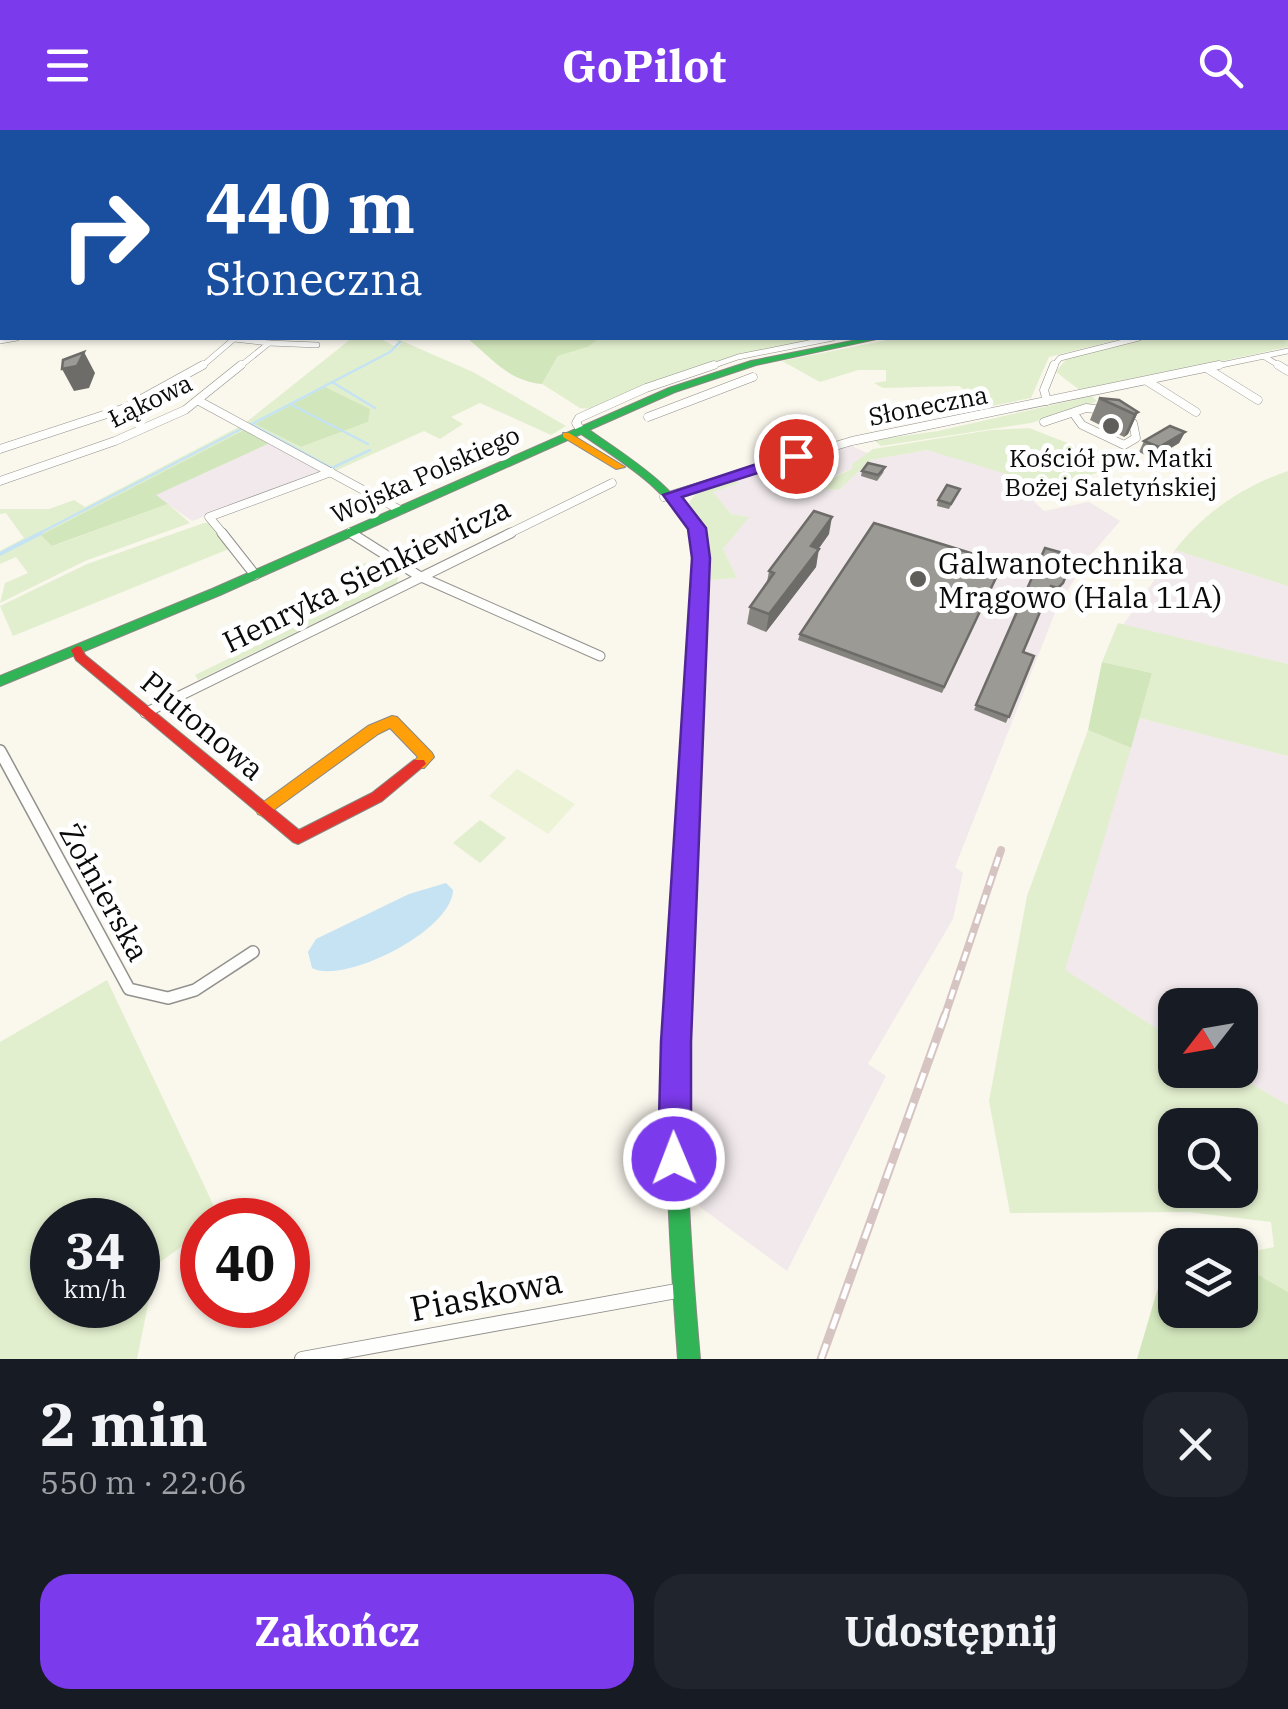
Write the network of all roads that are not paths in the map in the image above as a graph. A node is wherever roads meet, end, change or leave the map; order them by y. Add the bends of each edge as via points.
1 (232, 340) edge
2 (248, 340) edge
3 (822, 340) edge
4 (867, 340) edge
5 (1131, 340) edge
6 (269, 343) junction
7 (317, 345) dead end
8 (1288, 351) edge
9 (1264, 357) junction
10 (1207, 368) junction
11 (1288, 370) edge
12 (753, 377) dead end
13 (1146, 380) junction
14 (672, 390) junction
15 (1258, 400) dead end
16 (199, 401) junction
17 (688, 401) junction
18 (1047, 401) junction
19 (1196, 412) dead end
20 (1074, 414) junction
21 (648, 417) dead end
22 (1044, 422) dead end
23 (573, 432) junction
24 (0, 449) edge
25 (331, 472) junction
26 (0, 481) edge
27 (612, 482) dead end
28 (668, 496) junction
29 (400, 510) junction
30 (350, 532) junction
31 (255, 575) junction
32 (418, 576) junction
33 (77, 650) junction
34 (600, 656) dead end
35 (0, 681) edge
36 (145, 713) junction
37 (0, 751) edge
38 (264, 810) junction
39 (254, 952) dead end
40 (682, 1290) junction
41 (302, 1359) edge
42 (689, 1359) edge

1 - 24 street via 208,364 157,393
2 - 6 street
3 - 23 street via 738,356 676,377 579,418
4 - 14 street, Wojska Polskiego via 754,363
5 - 18 street via 1060,358 1046,381
6 - 7 street
6 - 16 street, Łąkowa
8 - 9 street, Słoneczna
9 - 10 street, Słoneczna
9 - 11 street
10 - 13 street, Słoneczna
10 - 15 street
12 - 17 street
13 - 18 street, Słoneczna
13 - 19 street
14 - 17 street
14 - 23 street, Wojska Polskiego
16 - 25 street
16 - 26 street, Łąkowa
17 - 21 street
18 - 28 street, Słoneczna via 852,441
20 - 20 street via 1107,410 1133,423 1136,438 1124,445 1082,425
20 - 22 street
23 - 28 street
23 - 29 street, Wojska Polskiego
25 - 29 street
25 - 31 street via 209,517
27 - 32 street, Henryka Sienkiewicza
28 - 40 street via 697,528 701,558 674,1098
29 - 30 street, Wojska Polskiego
30 - 31 street, Wojska Polskiego
30 - 32 street
31 - 33 street, Wojska Polskiego
32 - 34 street
32 - 36 street, Henryka Sienkiewicza
33 - 35 street, Wojska Polskiego
33 - 36 street, Plutonowa
36 - 38 street, Plutonowa
37 - 39 street, Żołnierska via 129,988 168,998 195,990
38 - 38 street, Plutonowa via 298,838 376,797 428,757 392,721
40 - 41 street, Piaskowa
40 - 42 street

